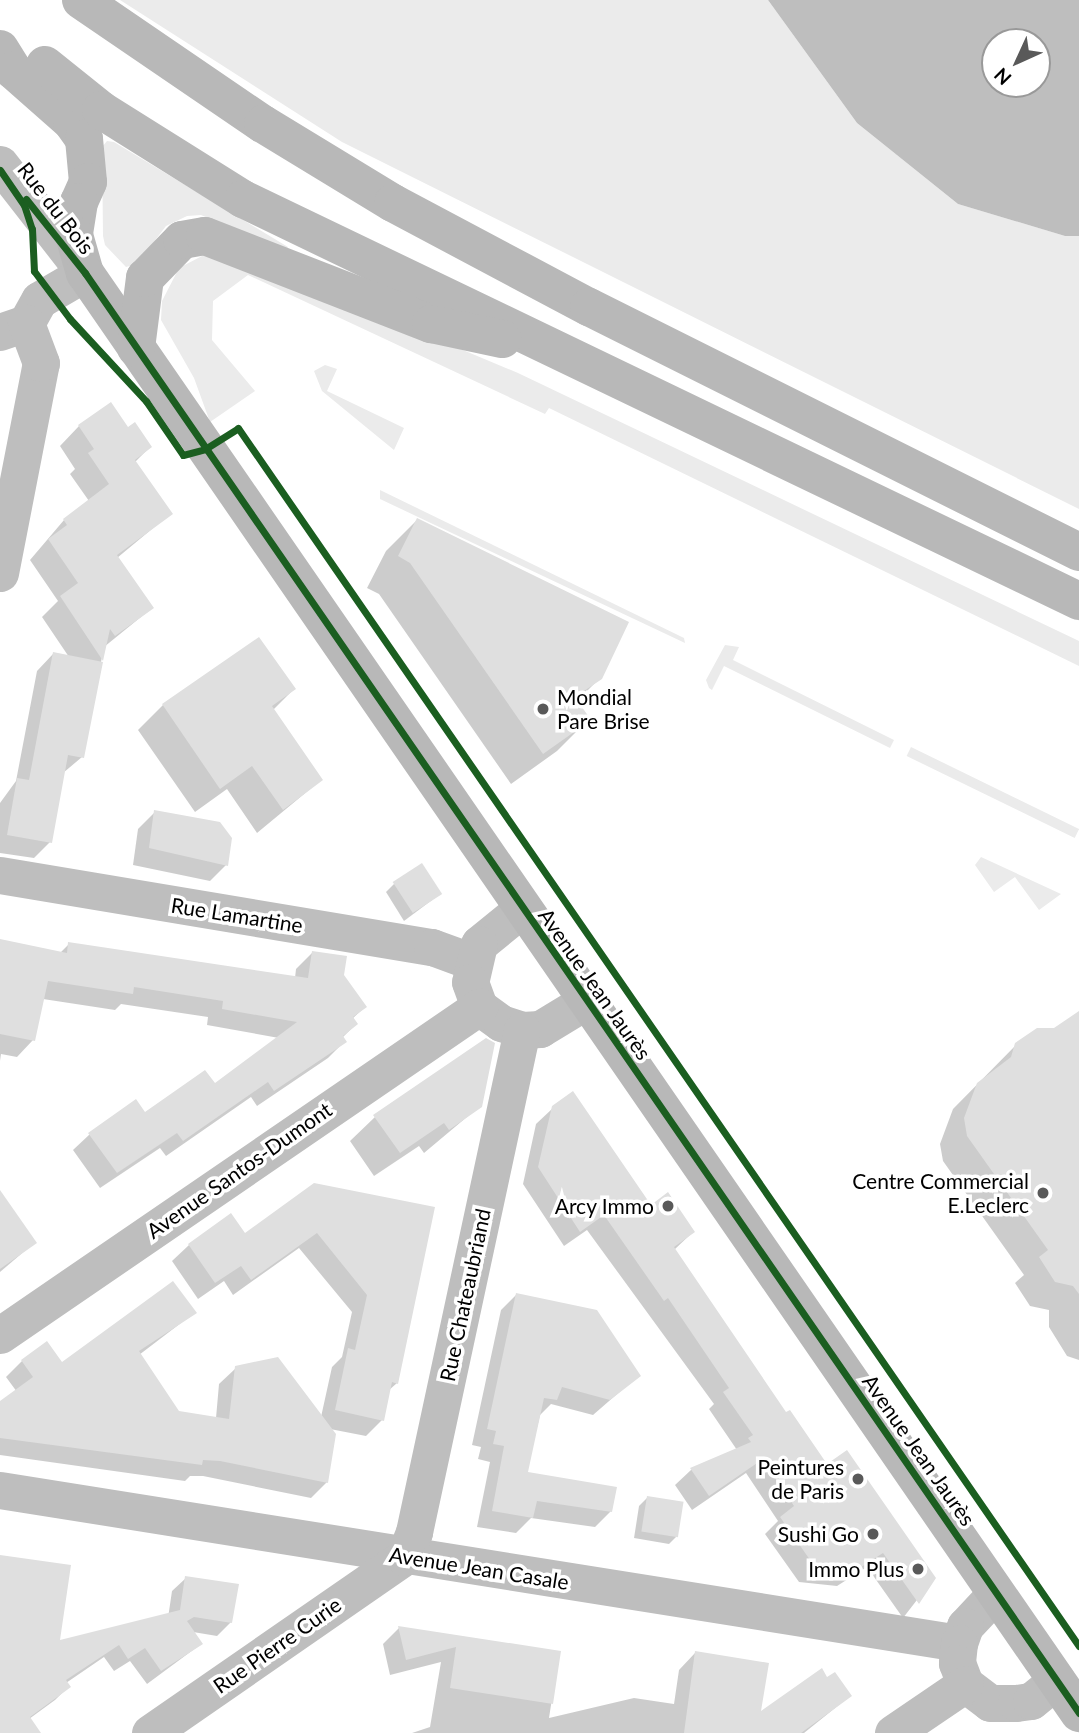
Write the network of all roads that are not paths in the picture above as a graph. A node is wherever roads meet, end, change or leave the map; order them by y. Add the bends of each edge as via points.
1 (81, 0) edge
2 (0, 24) edge
3 (0, 49) edge
4 (0, 164) edge
5 (85, 274) junction
6 (13, 328) edge
7 (136, 348) junction
8 (562, 351) junction
9 (1079, 552) edge
10 (0, 573) edge
11 (1079, 601) edge
12 (0, 875) edge
13 (522, 909) junction
14 (472, 962) junction
15 (586, 1001) junction
16 (479, 1007) junction
17 (522, 1030) junction
18 (0, 1335) edge
19 (0, 1490) edge
20 (404, 1558) junction
21 (996, 1594) junction
22 (958, 1643) junction
23 (1057, 1680) junction
24 (965, 1684) junction
25 (1079, 1713) edge
26 (1017, 1718) edge
27 (150, 1733) edge
28 (893, 1733) edge

1 - 9 main road via 263,124 393,203 589,307
2 - 8 main road via 101,110 243,199
3 - 5 main road, Avenue Jean Jaurès via 13,71 72,122 84,139 88,182 79,202 74,235
4 - 5 street, Rue du Bois
5 - 6 street via 39,300
5 - 7 main road, Avenue Jean Jaurès
6 - 10 street via 41,363
7 - 8 main road via 145,278 182,240 205,236 431,324
7 - 13 main road, Avenue Jean Jaurès
8 - 11 main road
12 - 14 street, Rue Lamartine via 432,947
13 - 14 street via 479,944
13 - 15 main road, Avenue Jean Jaurès
14 - 16 street via 470,982
15 - 17 street via 540,1029
15 - 21 main road, Avenue Jean Jaurès
16 - 17 street via 501,1023
16 - 18 street, Avenue Santos-Dumont
17 - 20 street, Rue Chateaubriand via 414,1532
19 - 20 street, Avenue Jean Casale
20 - 22 street, Avenue Jean Casale
20 - 27 street, Rue Pierre Curie
21 - 22 street via 965,1626
21 - 23 main road, Avenue Jean Jaurès
22 - 24 street via 957,1663
23 - 25 main road, Avenue Jean Jaurès
23 - 26 street
24 - 26 street
24 - 28 street

